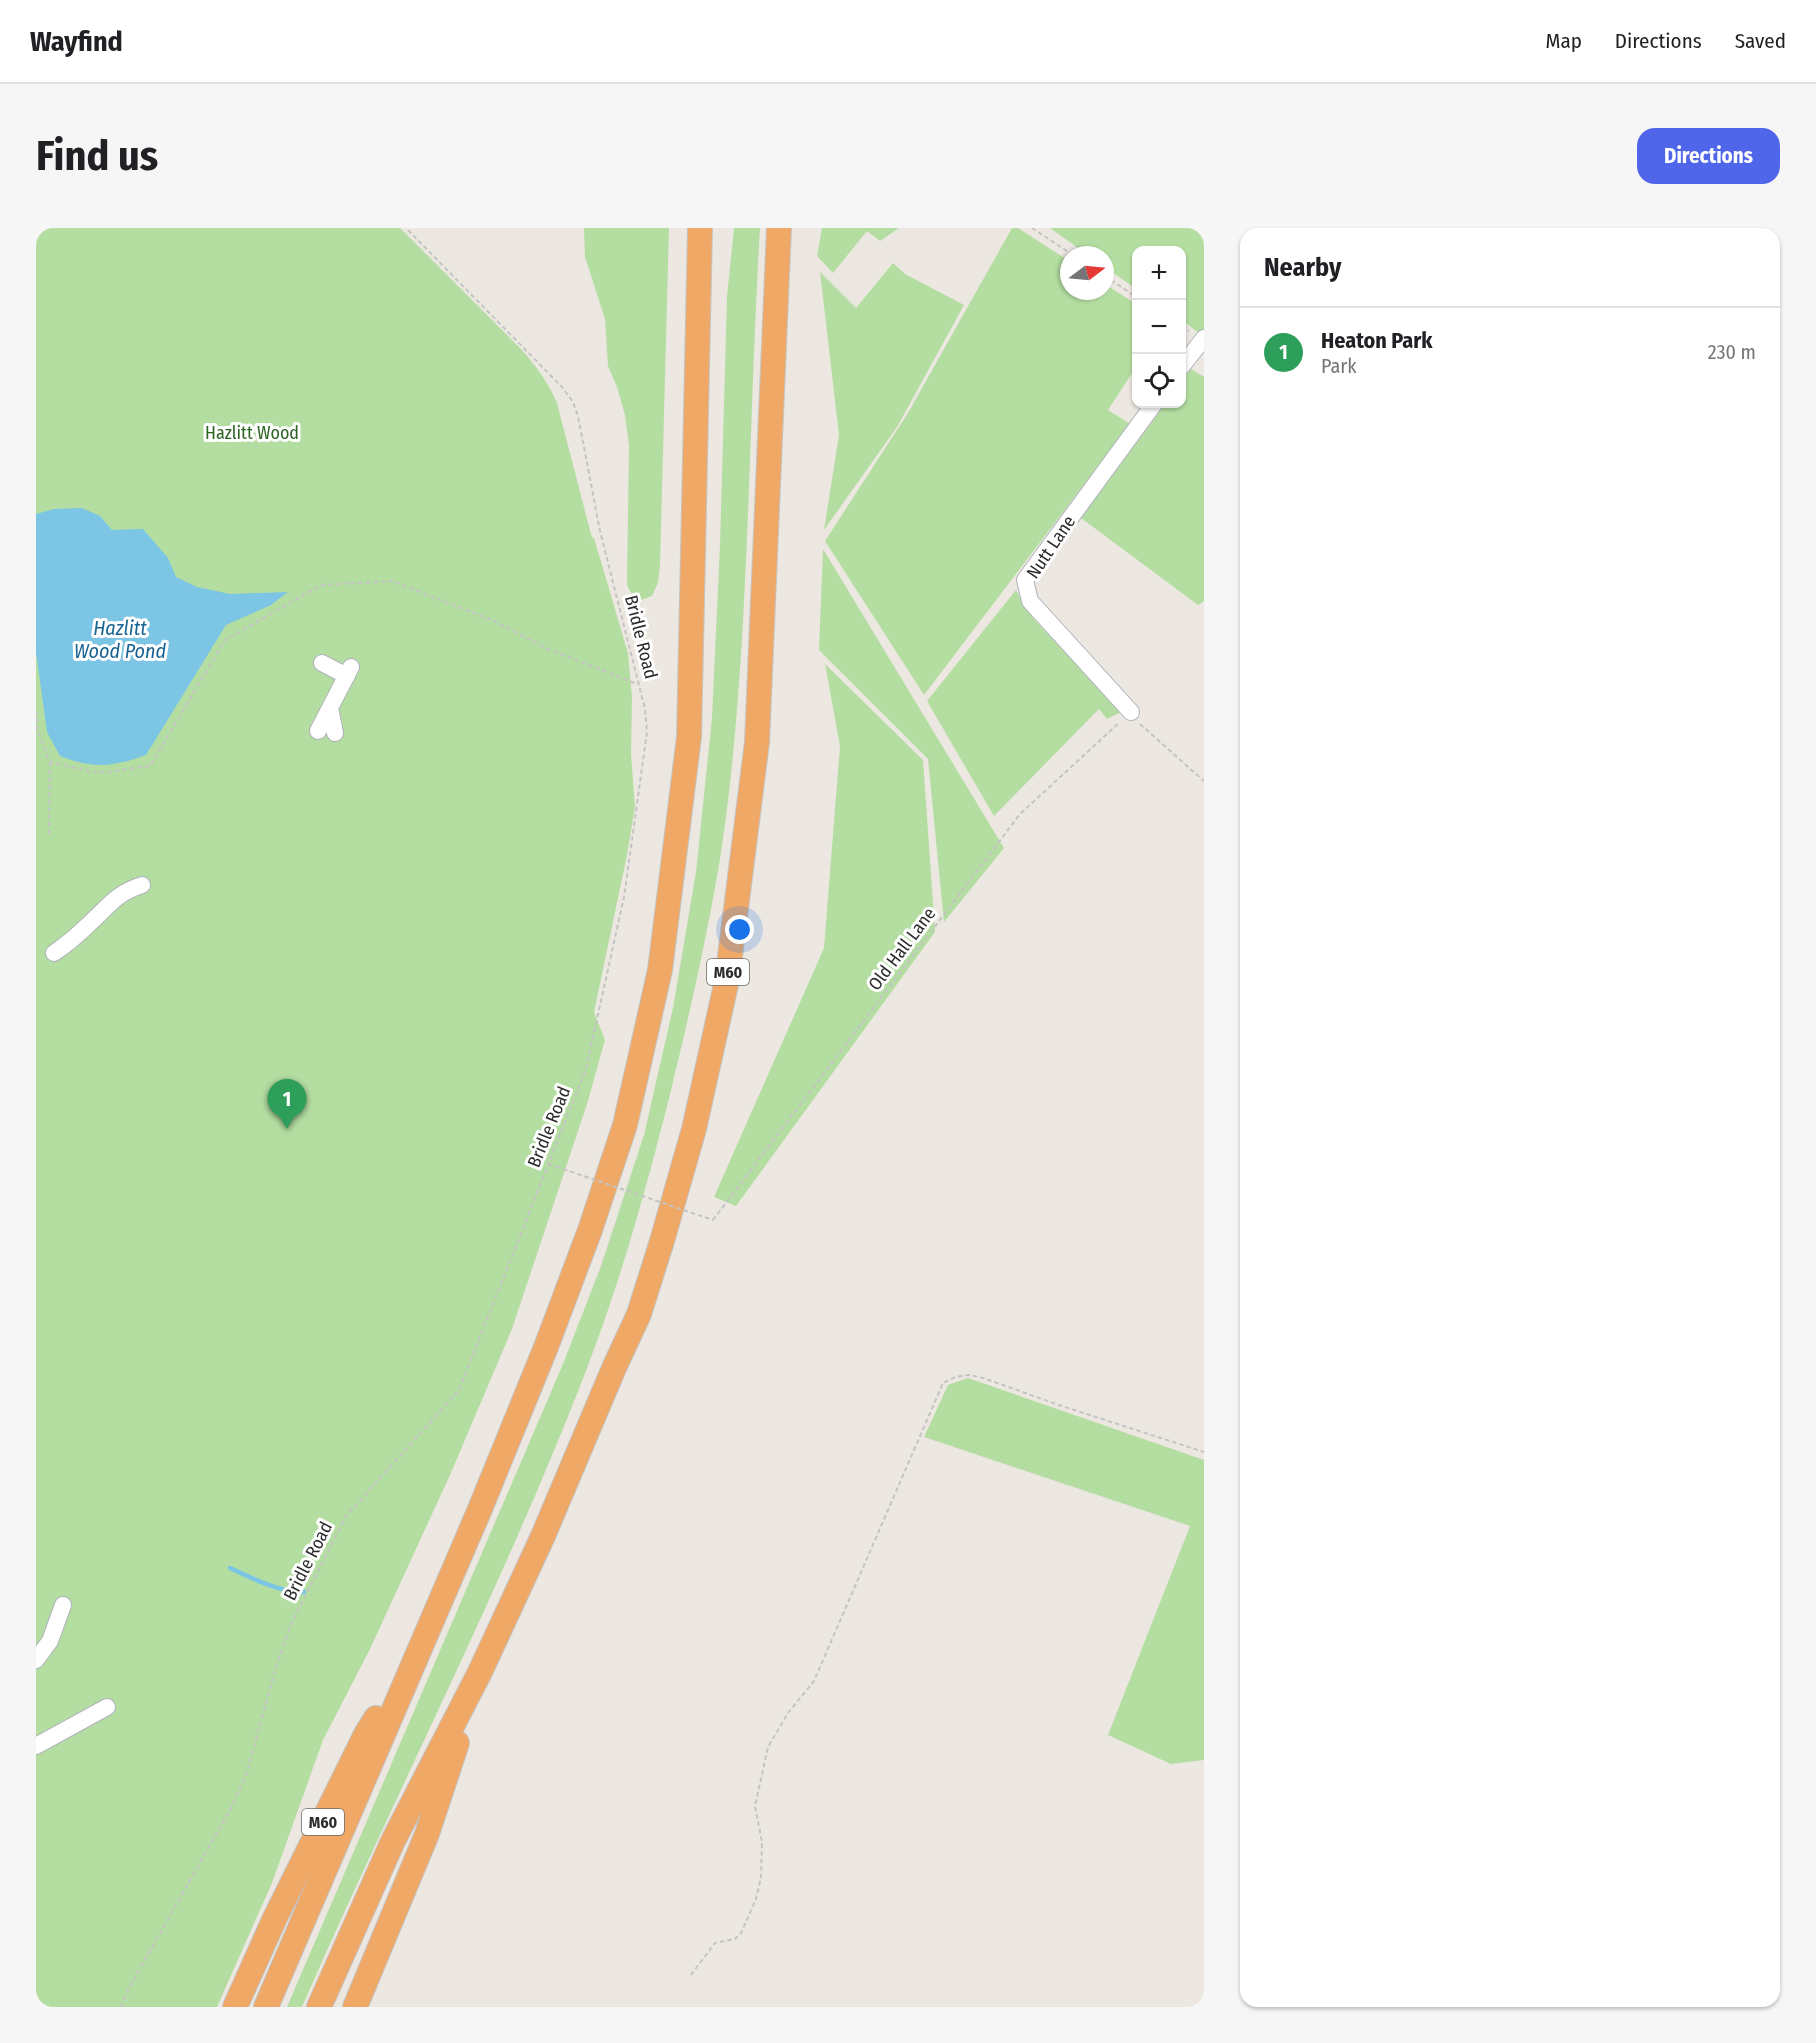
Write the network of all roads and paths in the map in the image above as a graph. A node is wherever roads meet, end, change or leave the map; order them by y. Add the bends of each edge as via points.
1 (406, 228) edge
2 (700, 228) edge
3 (779, 228) edge
4 (1032, 228) edge
5 (1060, 246) edge
6 (1114, 282) edge
7 (1132, 294) edge
8 (1204, 338) edge
9 (1186, 361) edge
10 (1151, 408) edge
11 (322, 664) dead end
12 (330, 708) junction
13 (36, 711) edge
14 (1131, 712) junction
15 (38, 728) dead end
16 (318, 731) dead end
17 (335, 733) dead end
18 (50, 762) dead end
19 (1204, 781) edge
20 (49, 834) dead end
21 (142, 885) dead end
22 (54, 953) dead end
23 (548, 1164) junction
24 (1204, 1452) edge
25 (63, 1605) dead end
26 (422, 1644) junction
27 (36, 1660) edge
28 (480, 1672) junction
29 (107, 1707) dead end
30 (36, 1746) edge
31 (690, 1975) dead end
32 (121, 2007) edge
33 (235, 2007) edge
34 (266, 2007) edge
35 (319, 2007) edge
36 (355, 2007) edge

1 - 23 path, Bridle Road via 573,402 600,531 645,709 647,732 624,897 586,1069
2 - 26 highway, M60 via 689,737 660,970 625,1125 590,1230 546,1347
3 - 28 highway, M60 via 757,742 727,980 694,1129 639,1314
4 - 5 path
6 - 7 path
8 - 9 street
10 - 14 street, Nutt Lane via 1025,580 1030,601
11 - 12 street via 349,672
12 - 16 street
12 - 17 street
13 - 15 path
14 - 19 path
14 - 23 path, Old Hall Lane, bridge via 1020,814 713,1220
18 - 20 path
21 - 22 street via 110,902 74,939
23 - 32 path, Bridle Road via 459,1390 346,1516 290,1626 246,1775 231,1808
24 - 31 path via 983,1378 962,1376 943,1383 814,1681 788,1713 768,1748 755,1806 762,1842 756,1899 741,1933 735,1939 715,1943
25 - 27 street via 50,1641
26 - 33 highway, M60 via 366,1734
26 - 34 highway, M60
28 - 35 highway, M60 via 393,1840
28 - 36 highway, M60 via 427,1834
29 - 30 street

